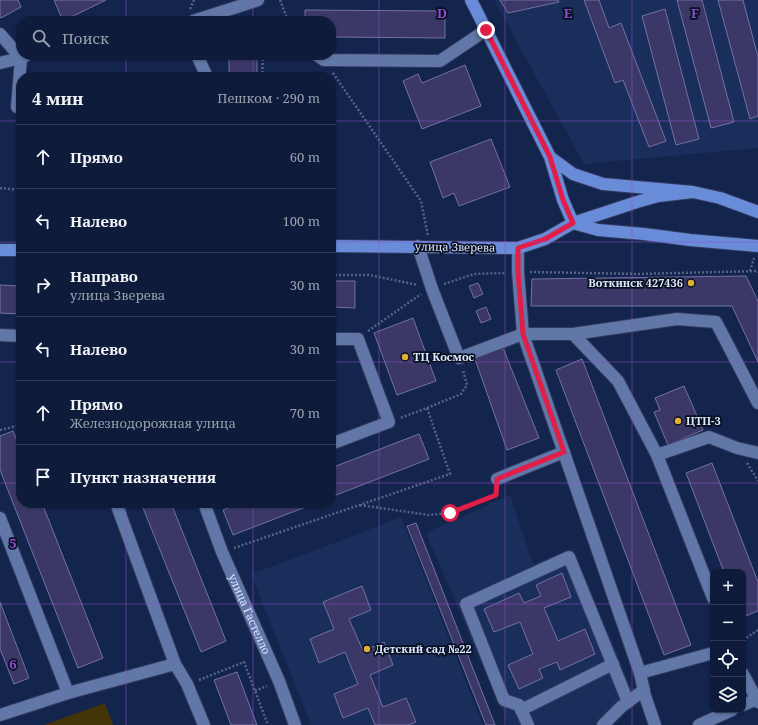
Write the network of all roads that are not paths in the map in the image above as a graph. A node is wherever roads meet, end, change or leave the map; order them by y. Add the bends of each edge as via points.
1 (258, 0) edge
2 (471, 0) edge
3 (208, 16) edge
4 (486, 30) junction
5 (0, 34) edge
6 (16, 48) edge
7 (336, 58) edge
8 (16, 59) edge
9 (25, 60) edge
10 (199, 60) edge
11 (0, 63) edge
12 (23, 72) edge
13 (204, 72) edge
14 (550, 157) junction
15 (693, 192) junction
16 (758, 212) edge
17 (573, 223) junction
18 (336, 246) edge
19 (423, 246) junction
20 (518, 248) junction
21 (0, 250) edge
22 (16, 250) edge
23 (756, 251) edge
24 (523, 334) junction
25 (573, 334) junction
26 (0, 335) edge
27 (16, 336) edge
28 (336, 339) edge
29 (758, 403) edge
30 (336, 442) edge
31 (564, 452) junction
32 (758, 453) edge
33 (657, 455) junction
34 (497, 479) road end
35 (118, 508) edge
36 (206, 508) edge
37 (0, 518) edge
38 (710, 590) edge
39 (710, 654) edge
40 (175, 664) junction
41 (613, 664) junction
42 (640, 673) junction
43 (745, 677) edge
44 (644, 690) junction
45 (68, 693) junction
46 (757, 700) edge
47 (628, 702) junction
48 (746, 704) edge
49 (521, 710) junction
50 (725, 713) edge
51 (0, 715) edge
52 (204, 725) edge
53 (295, 725) edge
54 (528, 725) edge
55 (603, 725) edge
56 (655, 725) edge
57 (699, 725) edge

1 - 3 street
2 - 4 main road
4 - 7 street via 440,62
4 - 14 main road
5 - 6 street
8 - 11 street
9 - 12 street
10 - 13 street
14 - 15 main road via 573,174 603,184
14 - 17 main road
15 - 16 main road via 720,198
15 - 17 main road, улица Зверева via 658,196
17 - 20 main road, улица Зверева via 545,239
17 - 23 main road via 598,230 690,240
18 - 19 main road, улица Зверева
19 - 20 main road, улица Зверева
19 - 24 street via 432,288 459,358
20 - 24 street
21 - 22 main road
24 - 25 street
24 - 31 street
25 - 29 street via 677,319 716,322
25 - 33 street via 618,381
26 - 27 street
28 - 30 street via 358,339 389,422
31 - 34 street
31 - 42 street
32 - 33 street via 710,437
33 - 38 street
35 - 40 street
36 - 53 street, улица Гастелло
37 - 45 street
39 - 42 street
40 - 45 street
40 - 52 street via 187,684
41 - 47 street
41 - 49 street
41 - 49 street via 569,557 466,604 504,700 519,705
42 - 44 street
43 - 46 street
44 - 47 street
44 - 56 street
45 - 51 street
46 - 48 street
47 - 55 street
49 - 54 street
50 - 57 street

